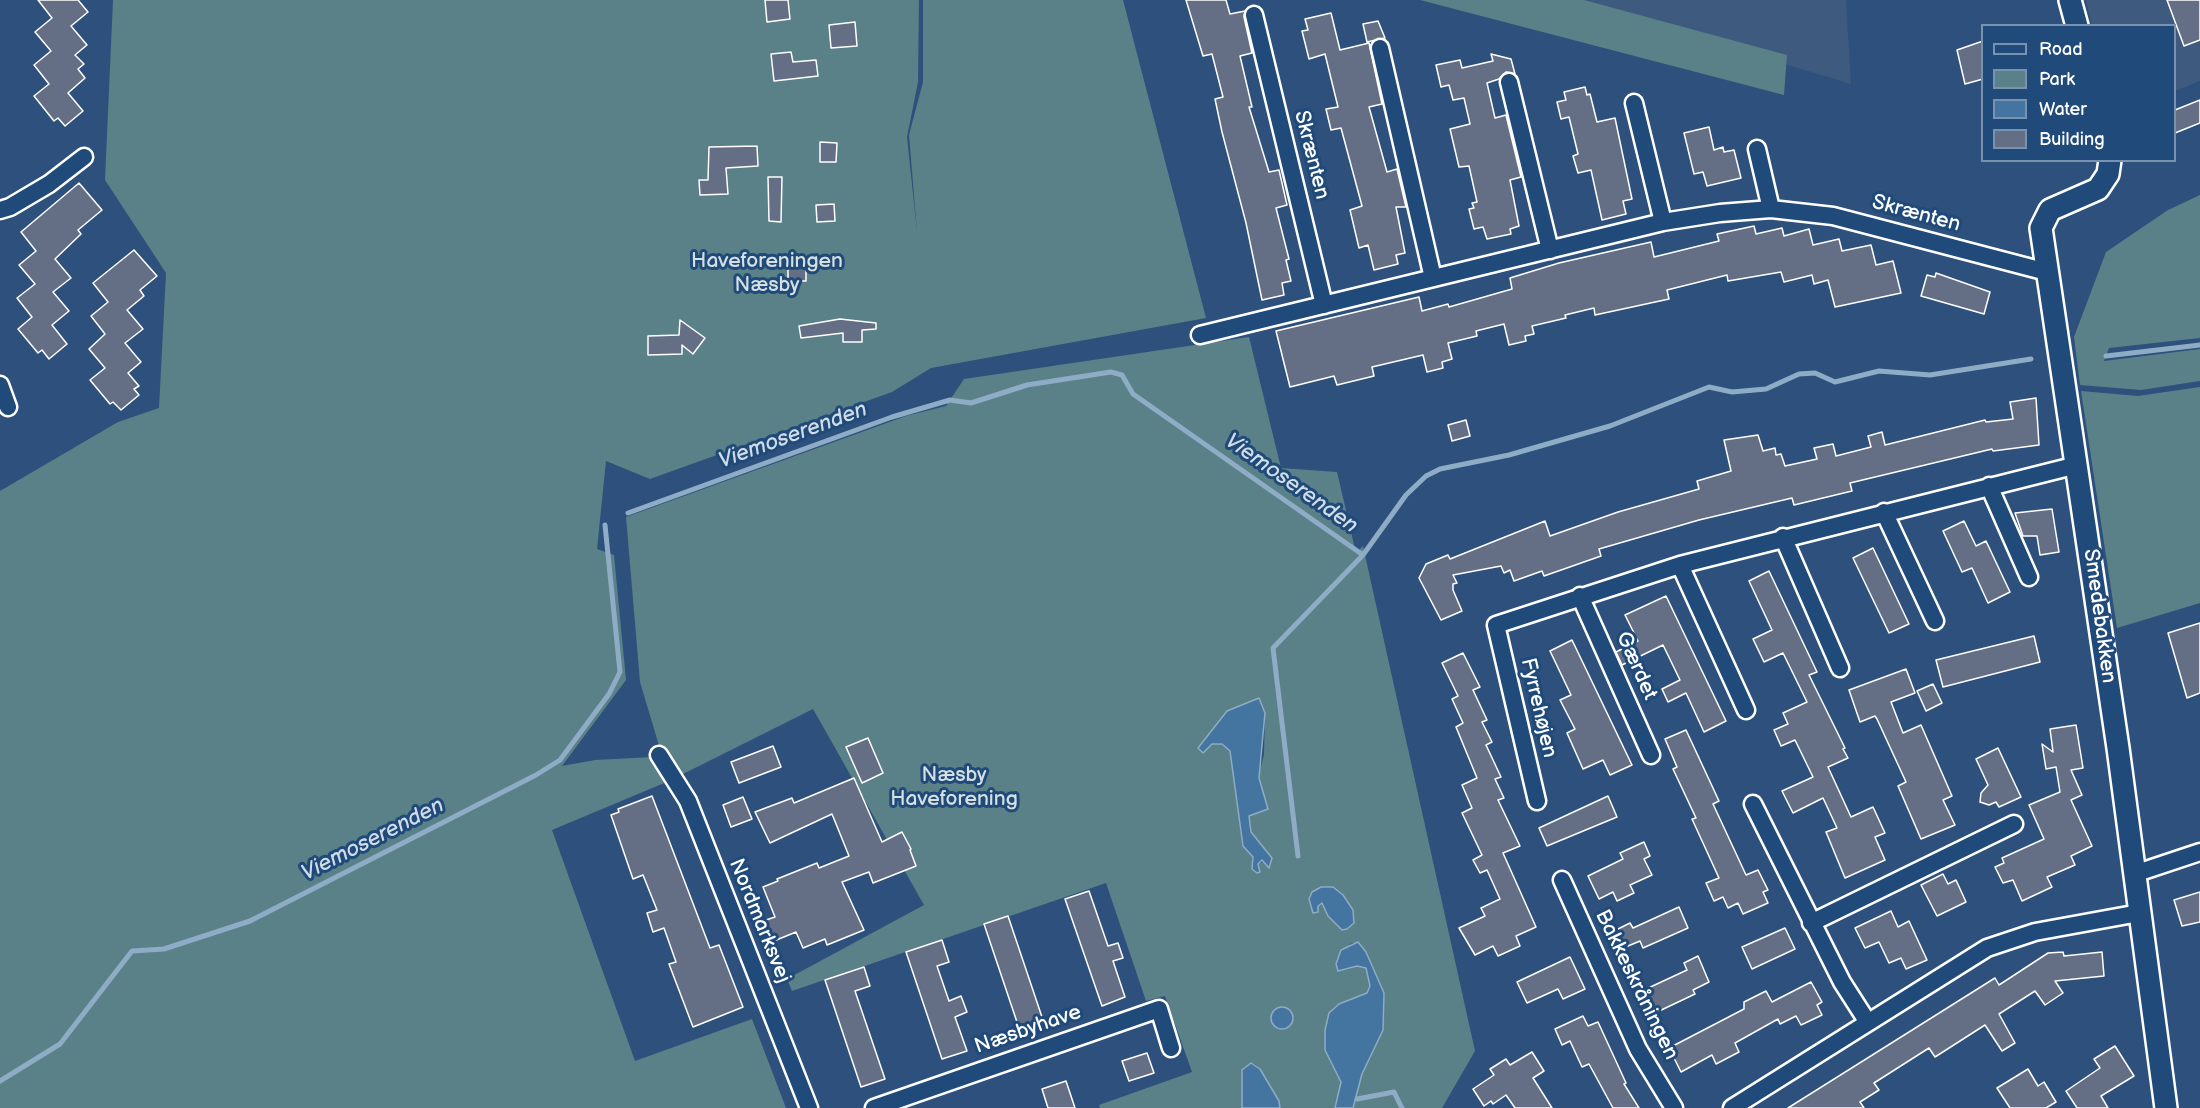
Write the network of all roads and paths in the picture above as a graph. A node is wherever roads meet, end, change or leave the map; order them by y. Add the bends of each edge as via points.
1 (2070, 0) edge
2 (1254, 15) dead end
3 (2076, 24) edge
4 (1380, 48) dead end
5 (1509, 82) dead end
6 (1634, 103) dead end
7 (1757, 149) dead end
8 (84, 157) dead end
9 (2110, 162) edge
10 (1771, 209) junction
11 (0, 210) edge
12 (1663, 222) junction
13 (1550, 250) junction
14 (2047, 272) junction
15 (1433, 278) junction
16 (1324, 304) junction
17 (1200, 335) dead end
18 (0, 385) edge
19 (8, 407) dead end
20 (2077, 465) junction
21 (1989, 486) junction
22 (1884, 512) junction
23 (1783, 537) junction
24 (1680, 565) junction
25 (2029, 577) dead end
26 (1580, 596) junction
27 (1935, 621) dead end
28 (1840, 668) dead end
29 (1746, 710) dead end
30 (659, 755) dead end
31 (1652, 755) dead end
32 (1537, 801) dead end
33 (1753, 804) dead end
34 (2014, 824) dead end
35 (2200, 852) edge
36 (2134, 874) junction
37 (1562, 880) dead end
38 (2139, 913) junction
39 (1811, 923) junction
40 (1867, 1021) junction
41 (1171, 1048) dead end
42 (809, 1108) edge
43 (874, 1108) edge
44 (1674, 1108) edge
45 (1732, 1108) edge
46 (2166, 1108) edge

1 - 3 street
2 - 16 street, Skrænten
4 - 15 street
5 - 13 street
6 - 12 street
7 - 10 street
8 - 11 street via 49,184
9 - 14 street, Smedebakken via 2108,174 2098,189 2050,210 2041,228
10 - 12 street, Skrænten
10 - 14 street, Skrænten via 1833,216
12 - 13 street, Skrænten
13 - 15 street, Skrænten
14 - 20 street, Smedebakken
15 - 16 street, Skrænten
16 - 17 street, Skrænten
18 - 19 street
20 - 21 street
20 - 36 street, Smedebakken
21 - 22 street
21 - 25 street
22 - 23 street
22 - 27 street
23 - 24 street
23 - 28 street
24 - 26 street
24 - 29 street
26 - 31 street, Gærdet
26 - 32 street, Fyrrehøjen via 1496,625
30 - 42 street, Nordmarksvej via 688,801
33 - 39 street
34 - 39 street
35 - 36 street
36 - 38 street, Smedebakken
37 - 44 street, Bakkeskråningen via 1638,1048
38 - 40 street via 2035,932 1987,948
38 - 46 street, Smedebakken
39 - 40 street
40 - 45 street
41 - 43 street, Næsbyhave via 1159,1009

